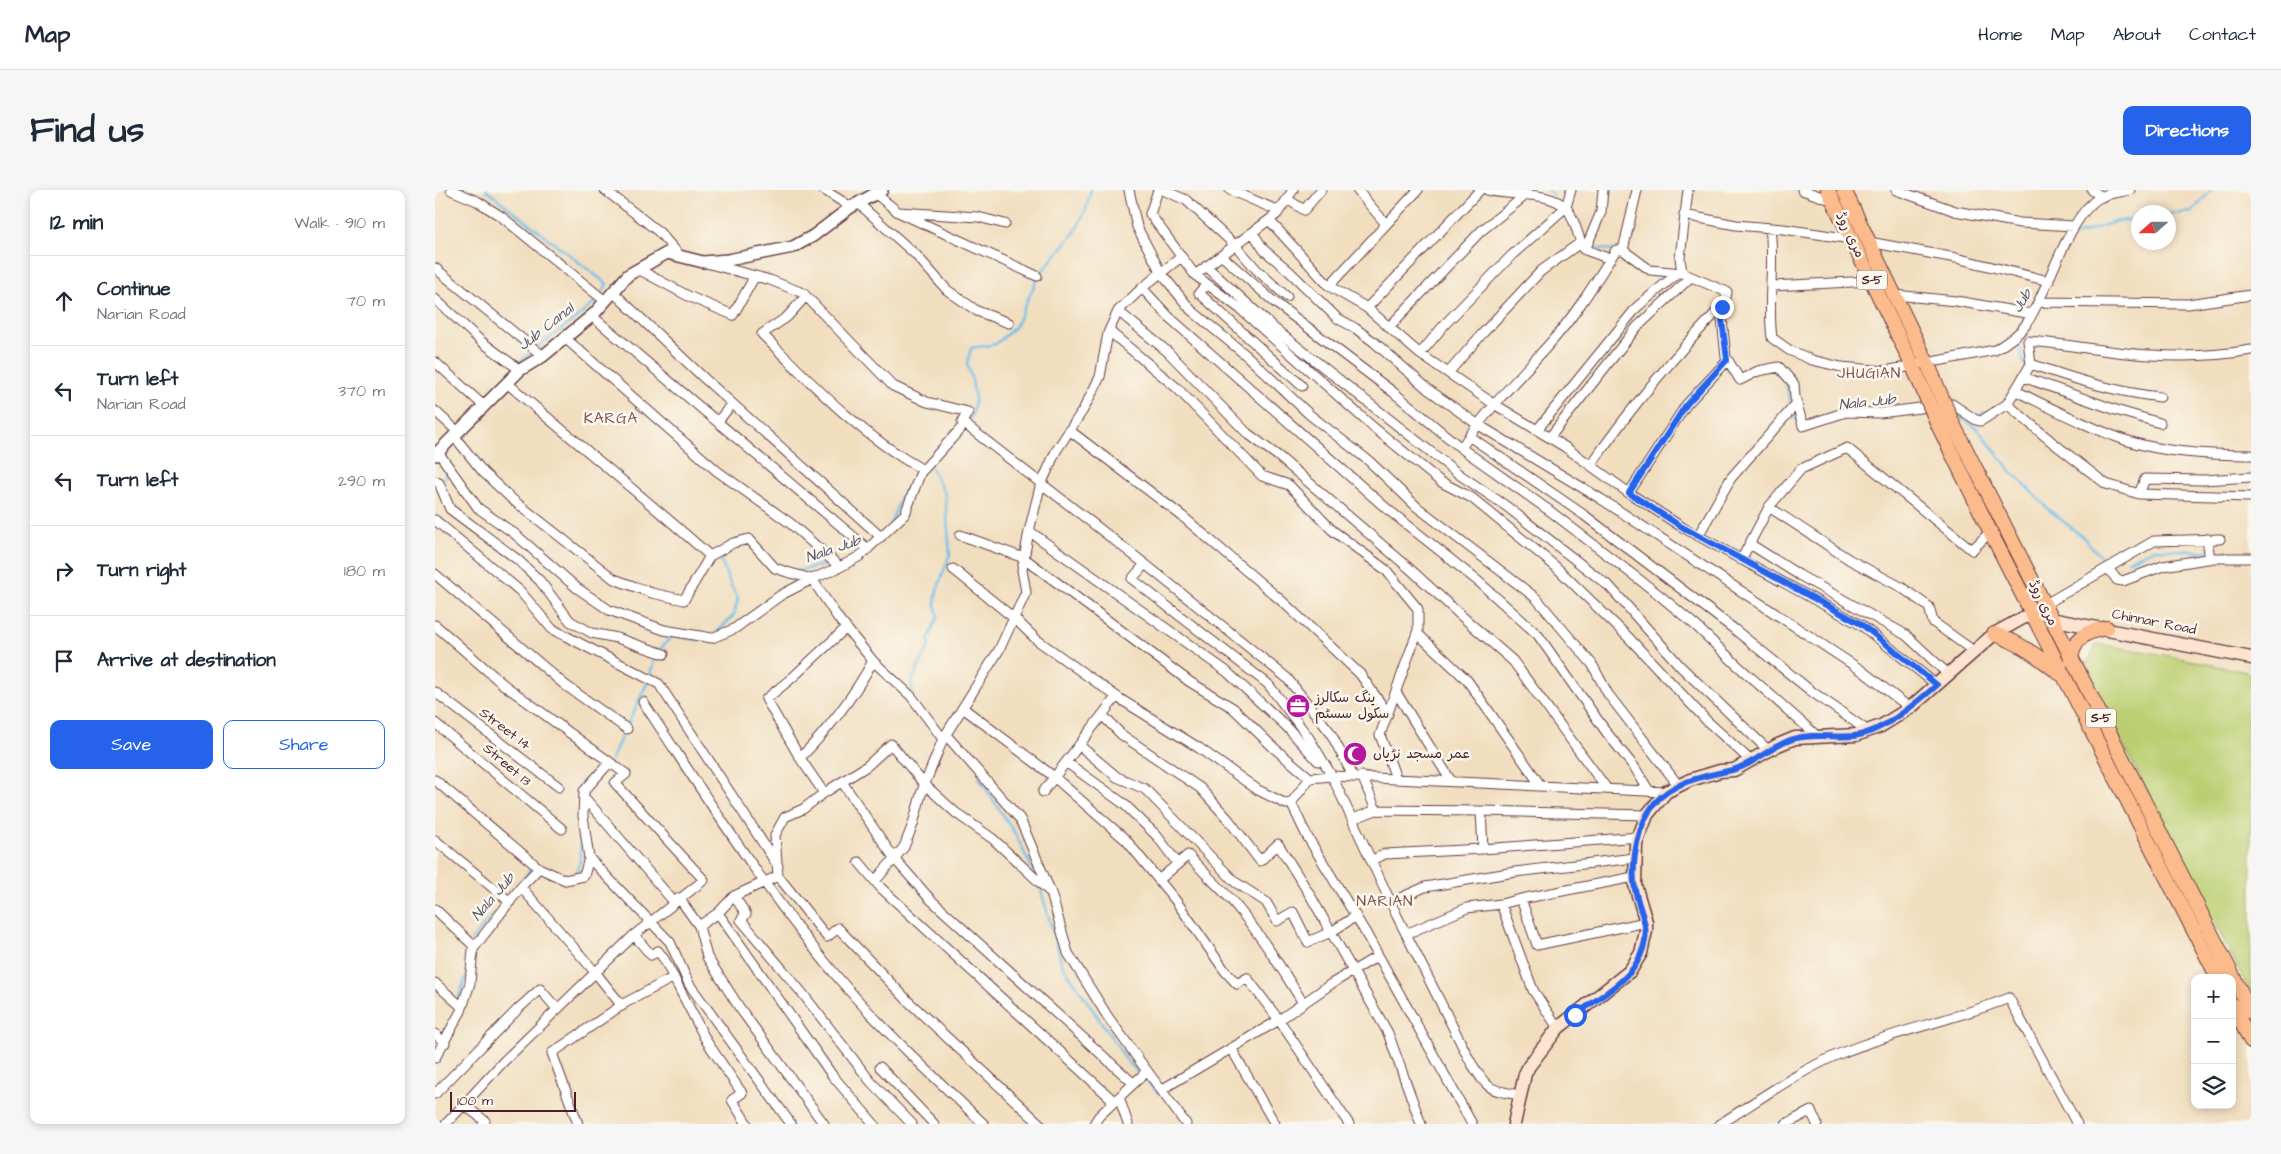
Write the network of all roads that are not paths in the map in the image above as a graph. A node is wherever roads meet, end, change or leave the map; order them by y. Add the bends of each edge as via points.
1 (451, 190) edge
2 (605, 190) edge
3 (824, 190) edge
4 (1129, 190) edge
5 (1158, 190) edge
6 (1163, 190) edge
7 (1230, 190) edge
8 (1293, 190) edge
9 (1321, 190) edge
10 (1357, 190) edge
11 (1418, 190) edge
12 (1480, 190) edge
13 (1487, 190) edge
14 (1571, 190) edge
15 (1603, 190) edge
16 (1637, 190) edge
17 (1688, 190) edge
18 (1802, 190) edge
19 (1845, 190) edge
20 (1895, 190) edge
21 (2092, 190) edge
22 (2130, 190) edge
23 (879, 192) edge
24 (1526, 195) junction
25 (1831, 196) edge
26 (2102, 196) junction
27 (1287, 199) junction
28 (855, 205) junction
29 (1566, 207) junction
30 (1279, 211) junction
31 (898, 212) junction
32 (1684, 215) junction
33 (1269, 220) junction
34 (1005, 224) dead end
35 (1386, 224) junction
36 (2075, 226) junction
37 (1770, 228) junction
38 (1253, 233) junction
39 (1852, 239) junction
40 (1869, 242) junction
41 (1236, 246) junction
42 (1583, 247) junction
43 (1623, 250) junction
44 (1222, 256) junction
45 (681, 257) junction
46 (1181, 257) junction
47 (1610, 259) junction
48 (703, 262) junction
49 (1206, 266) junction
50 (435, 268) edge
51 (638, 269) junction
52 (1161, 273) junction
53 (1683, 274) junction
54 (1195, 275) junction
55 (755, 276) junction
56 (1037, 276) dead end
57 (1872, 281) junction
58 (2049, 281) junction
59 (1207, 284) junction
60 (1329, 286) junction
61 (1772, 286) junction
62 (1142, 288) junction
63 (613, 292) junction
64 (1895, 295) junction
65 (2251, 295) edge
66 (806, 296) junction
67 (1287, 297) dead end
68 (435, 299) edge
69 (605, 301) junction
70 (2039, 302) junction
71 (1725, 303) junction
72 (1367, 308) junction
73 (1118, 311) junction
74 (2032, 314) junction
75 (592, 316) junction
76 (1009, 323) dead end
77 (1389, 327) junction
78 (2024, 327) junction
79 (1109, 331) junction
80 (565, 338) junction
81 (2028, 341) junction
82 (2251, 350) edge
83 (1420, 354) junction
84 (543, 356) junction
85 (1727, 360) junction
86 (435, 362) edge
87 (2031, 364) junction
88 (520, 370) junction
89 (1449, 372) junction
90 (2023, 377) junction
91 (507, 383) junction
92 (1302, 386) dead end
93 (2015, 391) junction
94 (2160, 397) dead end
95 (1797, 402) junction
96 (732, 404) junction
97 (1494, 404) junction
98 (2007, 404) junction
99 (484, 406) junction
100 (435, 411) edge
101 (718, 421) junction
102 (2160, 423) dead end
103 (965, 424) junction
104 (1477, 424) junction
105 (1069, 430) junction
106 (1537, 430) junction
107 (456, 434) junction
108 (1469, 436) junction
109 (1550, 438) junction
110 (1461, 448) junction
111 (436, 453) edge
112 (2251, 455) edge
113 (1591, 465) junction
114 (922, 470) junction
115 (2251, 477) edge
116 (435, 481) edge
117 (1041, 484) junction
118 (1629, 493) junction
119 (2139, 494) junction
120 (2251, 497) edge
121 (1769, 507) junction
122 (435, 520) edge
123 (1029, 531) junction
124 (2009, 534) junction
125 (960, 536) dead end
126 (1698, 536) junction
127 (881, 537) junction
128 (1993, 537) junction
129 (2220, 539) dead end
130 (1750, 544) junction
131 (868, 549) junction
132 (2209, 550) junction
133 (710, 556) junction
134 (1024, 558) junction
135 (2251, 558) edge
136 (1741, 560) junction
137 (1145, 564) junction
138 (840, 567) junction
139 (2108, 568) junction
140 (953, 569) dead end
141 (435, 574) edge
142 (812, 579) junction
143 (2044, 604) junction
144 (2032, 613) junction
145 (1015, 619) junction
146 (2051, 619) junction
147 (435, 625) edge
148 (846, 628) junction
149 (2107, 628) junction
150 (1417, 633) junction
151 (1994, 634) junction
152 (1975, 652) junction
153 (664, 654) dead end
154 (2251, 658) edge
155 (2071, 660) junction
156 (873, 661) junction
157 (1949, 675) junction
158 (2064, 677) junction
159 (1937, 685) junction
160 (435, 692) edge
161 (1396, 692) junction
162 (1116, 697) junction
163 (643, 702) dead end
164 (963, 708) junction
165 (1910, 708) junction
166 (1388, 714) junction
167 (1102, 715) junction
168 (435, 724) edge
169 (627, 729) dead end
170 (1868, 731) junction
171 (1817, 736) junction
172 (944, 737) junction
173 (1079, 745) junction
174 (1768, 750) junction
175 (800, 758) junction
176 (1751, 761) junction
177 (610, 762) junction
178 (1066, 762) junction
179 (1332, 776) junction
180 (1358, 776) junction
181 (1055, 777) junction
182 (1310, 778) junction
183 (1396, 778) junction
184 (435, 780) edge
185 (1451, 781) junction
186 (841, 782) junction
187 (924, 784) junction
188 (559, 786) dead end
189 (1541, 786) junction
190 (1679, 786) junction
191 (1607, 789) junction
192 (1043, 792) dead end
193 (1649, 792) junction
194 (1666, 792) junction
195 (823, 793) junction
196 (584, 797) junction
197 (1291, 803) junction
198 (1377, 810) junction
199 (1481, 810) junction
200 (1647, 814) junction
201 (1353, 820) junction
202 (562, 829) dead end
203 (1639, 837) junction
204 (435, 840) edge
205 (1483, 849) junction
206 (589, 858) junction
207 (894, 858) junction
208 (1635, 858) junction
209 (1371, 860) junction
210 (859, 862) dead end
211 (1178, 864) junction
212 (778, 866) junction
213 (539, 868) junction
214 (778, 876) junction
215 (1634, 877) junction
216 (876, 880) junction
217 (1159, 880) junction
218 (763, 882) junction
219 (2179, 886) junction
220 (521, 887) junction
221 (1051, 893) junction
222 (735, 896) junction
223 (1521, 899) junction
224 (676, 900) junction
225 (510, 902) junction
226 (1391, 902) junction
227 (1501, 904) junction
228 (435, 910) edge
229 (718, 913) junction
230 (1356, 916) junction
231 (651, 921) junction
232 (1646, 922) junction
233 (699, 926) junction
234 (1331, 932) junction
235 (1406, 934) junction
236 (634, 935) junction
237 (475, 947) junction
238 (1377, 956) junction
239 (1353, 970) junction
240 (595, 972) junction
241 (2217, 974) edge
242 (674, 977) junction
243 (435, 983) edge
244 (1303, 1003) junction
245 (621, 1006) junction
246 (462, 1007) junction
247 (557, 1008) junction
248 (2251, 1012) edge
249 (2236, 1013) edge
250 (1279, 1020) junction
251 (1558, 1028) junction
252 (435, 1034) edge
253 (2251, 1041) edge
254 (445, 1043) junction
255 (1231, 1048) junction
256 (435, 1058) edge
257 (880, 1067) dead end
258 (1144, 1067) junction
259 (1133, 1083) junction
260 (1161, 1090) junction
261 (435, 1094) edge
262 (1520, 1095) junction
263 (1116, 1099) junction
264 (463, 1104) junction
265 (446, 1124) edge
266 (483, 1124) edge
267 (578, 1124) edge
268 (747, 1124) edge
269 (791, 1124) edge
270 (824, 1124) edge
271 (874, 1124) edge
272 (912, 1124) edge
273 (934, 1124) edge
274 (984, 1124) edge
275 (1040, 1124) edge
276 (1094, 1124) edge
277 (1128, 1124) edge
278 (1186, 1124) edge
279 (1275, 1124) edge
280 (1349, 1124) edge
281 (1421, 1124) edge
282 (1472, 1124) edge
283 (1514, 1124) edge
284 (1720, 1124) edge
285 (1786, 1124) edge
286 (1817, 1124) edge
287 (2077, 1124) edge

1 - 69 street via 502,217
2 - 45 street via 659,232
3 - 28 street
4 - 52 street via 1137,227
5 - 46 street via 1150,214
6 - 41 street via 1186,200
7 - 30 street
8 - 27 street
9 - 27 street via 1304,210
10 - 35 street
11 - 35 street
12 - 72 street
13 - 24 street
14 - 29 street
15 - 42 street via 1601,212
16 - 43 street
17 - 32 street
18 - 25 street
19 - 40 main road, مری روڈ / S-5
20 - 36 street via 1965,212 2020,223
21 - 26 street
22 - 26 street
23 - 28 street
23 - 31 street
24 - 29 street via 1548,197
24 - 77 street via 1481,232
25 - 39 main road, مری روڈ / S-5
26 - 36 street
27 - 30 street
28 - 48 street via 793,248
28 - 76 street via 916,255 947,290 977,311
29 - 42 street
29 - 83 street via 1512,255
30 - 33 street
31 - 34 street via 977,217
31 - 56 street
32 - 37 street
32 - 53 street via 1680,258
33 - 38 street
33 - 60 street
35 - 60 street
36 - 58 street
37 - 39 street
37 - 61 street
38 - 41 street
38 - 104 street via 1264,250 1337,318 1375,342 1429,390
39 - 57 main road, مری روڈ / S-5
40 - 58 street via 1956,258
40 - 64 main road, مری روڈ / S-5
41 - 44 street
41 - 67 street
42 - 47 street
42 - 89 street via 1541,271
43 - 47 street via 1616,250
43 - 53 street via 1650,270
44 - 49 street
44 - 110 street via 1273,301
45 - 48 street
45 - 51 street via 667,254
46 - 52 street
46 - 54 street
47 - 97 street via 1579,308
48 - 55 street
49 - 54 street
49 - 174 street via 1275,328 1460,475 1506,506 1610,588 1681,668
50 - 84 street
51 - 55 street via 733,316
51 - 63 street via 627,275
52 - 62 street
52 - 190 street via 1191,310 1247,356 1310,415 1369,461 1417,507 1536,598 1592,664 1608,694
53 - 71 street via 1727,292
53 - 106 street via 1637,307
53 - 109 street
54 - 59 street
55 - 66 street
57 - 61 street
57 - 128 main road, مری روڈ / S-5, bridge
58 - 70 street
59 - 92 street via 1199,293
59 - 176 street via 1239,308 1373,427 1441,482 1472,498 1555,566 1707,721
60 - 72 street
61 - 78 street via 1769,316 1772,338 1812,360 1841,367 1885,371 1995,350
62 - 73 street
62 - 193 street via 1171,318 1386,508 1479,582 1538,635
63 - 69 street
63 - 96 street
64 - 74 street
64 - 124 main road, مری روڈ / S-5, bridge
65 - 70 street via 2188,304
66 - 103 street via 893,386 927,402 968,412 962,422
66 - 114 street via 787,317 762,334 844,414 882,446
68 - 88 street via 482,342
69 - 75 street
70 - 74 street
71 - 85 street via 1722,320
71 - 113 street via 1666,365 1623,418
72 - 77 street
73 - 79 street
73 - 191 street via 1168,352 1247,433 1285,462 1513,660
74 - 78 street
75 - 80 street
75 - 101 street
77 - 83 street
78 - 81 street
79 - 105 street via 1100,377
79 - 150 street via 1177,388 1262,476 1289,485 1332,530 1386,570 1418,609
80 - 84 street
80 - 138 street via 717,471 790,523
81 - 82 street via 2150,355 2218,356
81 - 87 street
83 - 89 street
84 - 88 street
85 - 95 street via 1740,380 1758,371 1779,367 1794,384
85 - 118 street via 1686,405
86 - 99 street
87 - 90 street
87 - 94 street via 2129,394
88 - 91 street
89 - 97 street
90 - 93 street
90 - 102 street
91 - 99 street
91 - 133 street
93 - 98 street
93 - 112 street via 2126,440 2172,450
95 - 98 street via 1803,426 1846,412 1880,413 1955,404 1981,421
95 - 126 street via 1731,478
96 - 101 street
96 - 127 street
97 - 104 street
97 - 106 street
98 - 119 street via 2106,484
99 - 107 street
100 - 107 street
101 - 131 street
103 - 114 street
103 - 117 street
104 - 108 street
104 - 165 street via 1601,498 1861,670
105 - 117 street via 1055,451
105 - 166 street via 1182,516 1283,603 1360,674
106 - 109 street
107 - 111 street
107 - 133 street via 483,472 563,540 614,578 651,593 685,600
108 - 110 street
108 - 170 street via 1584,516 1735,629 1811,691
109 - 113 street
110 - 171 street via 1658,594
111 - 142 street via 478,508 515,534 577,588 609,610 664,630 712,638 735,630 781,595
113 - 118 street
114 - 127 street via 905,514
115 - 119 street via 2204,480 2145,478
116 - 153 street via 451,509 541,581 570,620 592,633
117 - 123 street
117 - 137 street
118 - 126 street
119 - 120 street
121 - 128 street via 1801,469 1847,448 1972,550
121 - 130 street
121 - 152 street via 1850,560 1901,587 1929,607 1933,622
122 - 212 street via 520,591 551,629 659,684
123 - 134 street
123 - 179 street via 1226,671 1286,726
124 - 128 main road
124 - 143 main road, مری روڈ / S-5
125 - 134 street
126 - 136 street
127 - 131 street
128 - 144 main road, مری روڈ / S-5
129 - 132 street
130 - 136 street
130 - 157 street via 1906,635
131 - 138 street
132 - 135 street
132 - 139 street via 2154,541
132 - 139 street via 2123,581 2117,580
133 - 142 street via 733,543 749,539 775,568
134 - 145 street via 1022,570 1026,592
134 - 182 street via 1190,682 1233,708
136 - 159 street via 1861,624
137 - 179 street via 1132,579 1268,684 1309,738
137 - 180 street via 1287,678 1330,732
138 - 142 street
139 - 143 street
140 - 145 street
141 - 169 street via 565,685
142 - 148 street
143 - 146 main road, مری روڈ / S-5
144 - 151 main road
144 - 158 main road, مری روڈ / S-5
145 - 162 street via 1037,640
145 - 164 street
146 - 149 main road, Chinnar Road
146 - 155 main road, مری روڈ / S-5
147 - 177 street via 504,685
148 - 156 street
148 - 175 street via 766,699
149 - 154 main road, Chinnar Road
149 - 155 main road via 2081,636 2072,650
150 - 161 street
150 - 189 street via 1467,680
151 - 152 main road
151 - 158 main road via 2010,639 2038,656
152 - 157 main road
155 - 219 main road, مری روڈ / S-5
156 - 172 street via 911,696
156 - 175 street via 828,730
157 - 159 main road
158 - 219 main road, مری روڈ / S-5
159 - 165 main road
160 - 188 street, Street 14
161 - 166 street
161 - 185 street
162 - 167 street
162 - 197 street via 1199,748 1258,790 1283,803
163 - 218 street
164 - 172 street
164 - 181 street
165 - 170 main road
166 - 183 street via 1380,735
167 - 173 street
167 - 234 street via 1122,734 1200,788 1229,819 1260,861 1278,844
168 - 202 street, Street 13
170 - 171 main road via 1856,736
171 - 174 main road via 1795,738
172 - 187 street
172 - 221 street via 1020,819
173 - 178 street
173 - 234 street via 1117,776 1145,789 1235,882 1266,902 1277,921 1293,912 1308,942
174 - 176 main road
175 - 195 street
176 - 190 main road via 1734,770 1713,773
177 - 196 street via 584,791
177 - 224 street via 626,774 615,783 704,880
178 - 181 street
178 - 211 street via 1125,804 1157,836
179 - 180 street
179 - 182 street
179 - 201 street
180 - 183 street
180 - 198 street
181 - 192 street
181 - 217 street via 1126,840
182 - 197 street
183 - 185 street
184 - 213 street
185 - 189 street
186 - 187 street via 867,766 891,744
186 - 195 street
186 - 207 street
187 - 207 street via 904,847
187 - 221 street via 956,813 993,839
189 - 191 street
190 - 194 main road
191 - 193 street
193 - 194 street
194 - 200 main road
195 - 212 street via 803,809 785,817 775,835
196 - 206 street via 583,816
196 - 224 street
197 - 230 street via 1307,836
198 - 199 street
198 - 201 street
199 - 200 street
199 - 205 street
200 - 203 main road
201 - 209 street
203 - 205 street
203 - 208 main road
204 - 225 street
205 - 209 street via 1385,854
206 - 213 street via 584,876 565,880
206 - 231 street
207 - 216 street
207 - 259 street via 930,899
208 - 215 main road
208 - 226 street via 1515,872 1425,888
209 - 226 street
210 - 216 street
211 - 217 street
211 - 244 street via 1188,855 1236,906 1256,930
212 - 214 street
213 - 220 street
214 - 218 street
214 - 275 street via 827,937 838,928 909,1002
215 - 223 street
215 - 232 main road
216 - 263 street via 938,941
217 - 250 street via 1225,971 1237,984 1247,978
218 - 222 street
218 - 274 street via 840,980
219 - 241 main road, مری روڈ / S-5
219 - 248 main road, مری روڈ / S-5
220 - 225 street
220 - 240 street
221 - 258 street via 1068,953
222 - 229 street
222 - 272 street via 746,914 741,920 871,1082
223 - 227 street
223 - 232 street via 1537,945
224 - 231 street
224 - 233 street
225 - 237 street
226 - 235 street
227 - 235 street via 1467,908
227 - 251 street via 1533,990
228 - 237 street
229 - 233 street
229 - 271 street via 831,1075
230 - 234 street
230 - 238 street
231 - 236 street
231 - 269 street via 670,942 689,984
232 - 251 main road via 1643,946 1635,965 1614,986
233 - 270 street via 707,957 739,1008
234 - 239 street
235 - 262 street via 1470,1061 1484,1082 1495,1091
236 - 240 street
236 - 242 street via 651,956 658,951
237 - 246 street via 470,983
238 - 239 street
238 - 282 street
239 - 244 street
239 - 281 street via 1388,1032
240 - 245 street
240 - 247 street
242 - 245 street
242 - 268 street via 707,1042 742,1093 732,1100
243 - 246 street
244 - 250 street
245 - 267 street via 552,1053
246 - 254 street
247 - 261 street via 540,989
247 - 264 street
249 - 253 main road
250 - 255 street
250 - 280 street
251 - 262 main road via 1529,1066
252 - 254 street
254 - 256 street
255 - 260 street
255 - 279 street
257 - 273 street
258 - 259 street via 1147,1071
258 - 260 street
259 - 263 street
260 - 278 street
262 - 283 main road
263 - 276 street
263 - 277 street
264 - 265 street
264 - 266 street via 485,1121
284 - 287 street via 1837,1055 2009,998
285 - 286 street via 1811,1111

